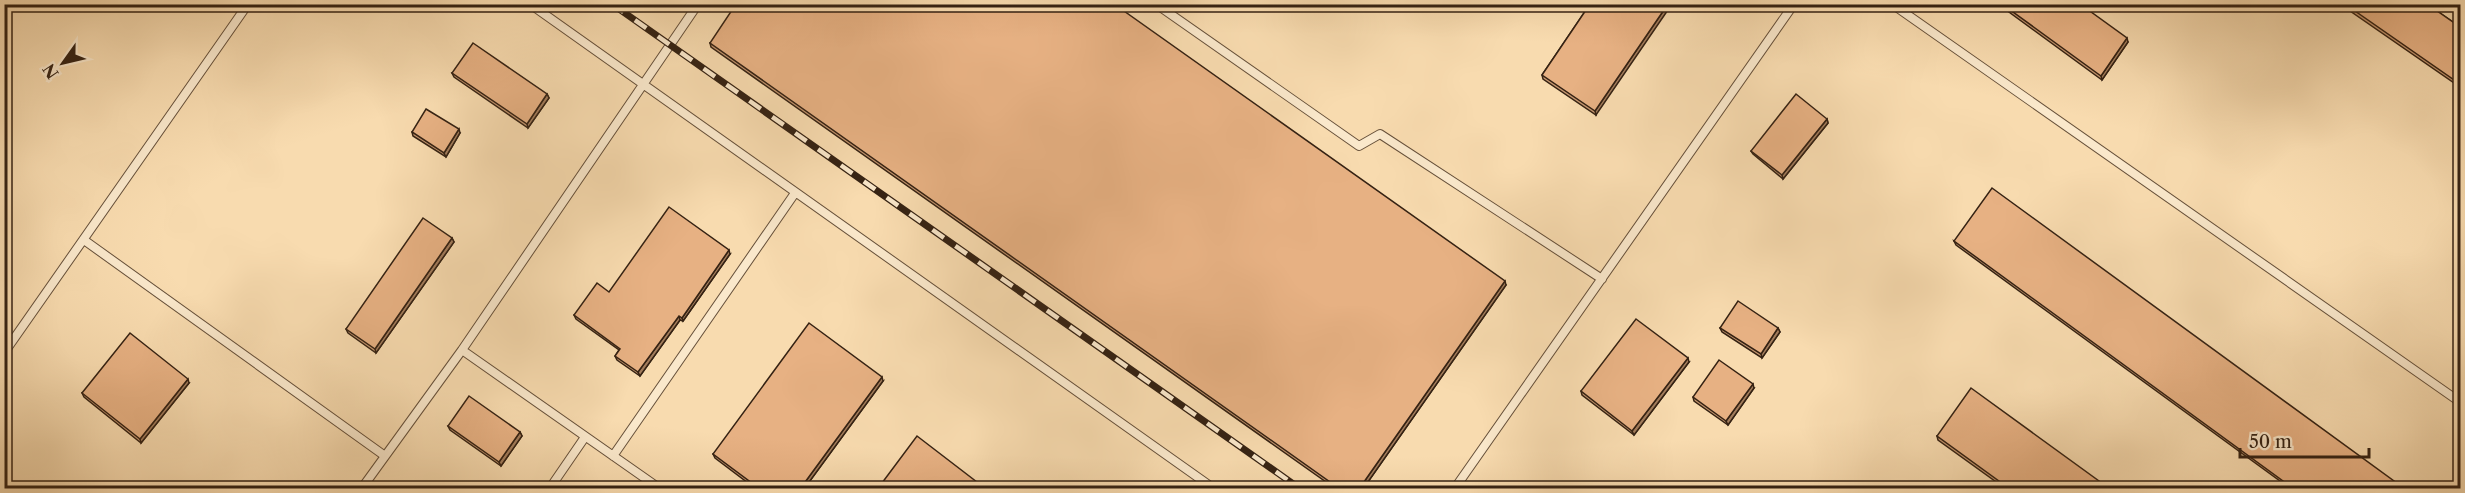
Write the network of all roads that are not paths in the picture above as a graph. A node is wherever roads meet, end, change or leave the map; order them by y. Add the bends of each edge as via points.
1 (248, 4) edge
2 (530, 4) edge
3 (698, 4) edge
4 (1156, 4) edge
5 (1794, 4) edge
6 (1892, 4) edge
7 (642, 84) junction
8 (795, 193) junction
9 (84, 240) junction
10 (1602, 279) junction
11 (462, 350) junction
12 (4, 353) edge
13 (2460, 402) edge
14 (585, 437) junction
15 (385, 456) junction
16 (613, 456) junction
17 (362, 489) edge
18 (549, 489) edge
19 (659, 489) edge
20 (1213, 489) edge
21 (1455, 489) edge

1 - 9 lane
2 - 7 lane
3 - 7 lane
4 - 10 lane via 1359,146 1380,134
5 - 10 lane
6 - 13 lane
7 - 8 lane
7 - 11 lane
8 - 16 lane
8 - 20 lane
9 - 12 lane
9 - 15 lane
10 - 21 lane
11 - 14 lane
11 - 15 lane
14 - 16 lane
14 - 18 lane
15 - 17 lane
16 - 19 lane

